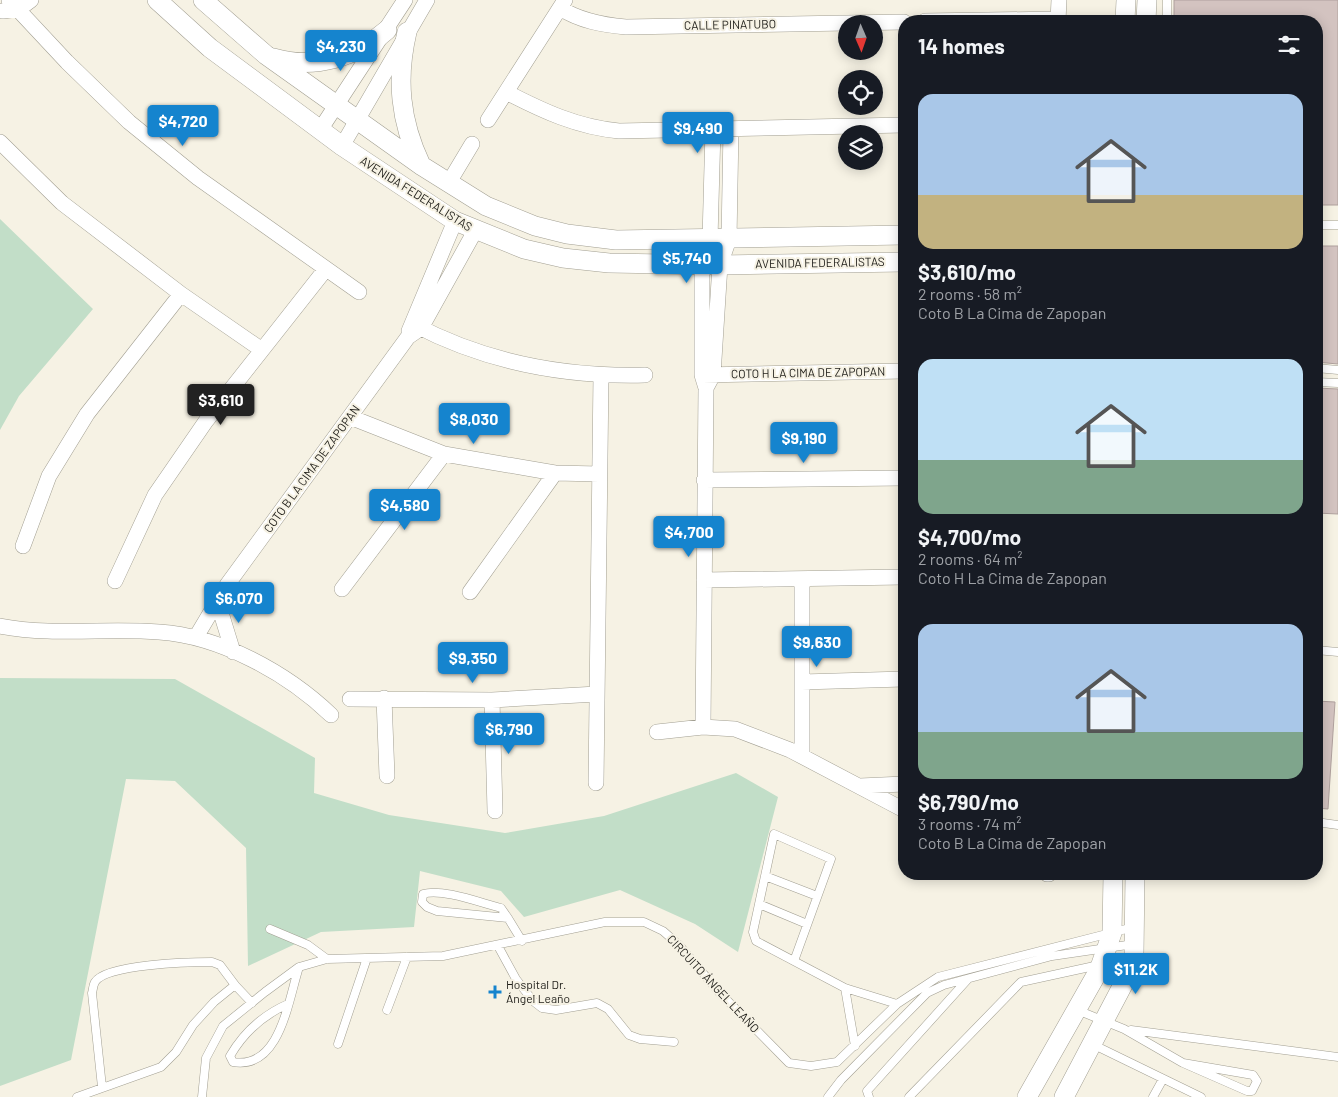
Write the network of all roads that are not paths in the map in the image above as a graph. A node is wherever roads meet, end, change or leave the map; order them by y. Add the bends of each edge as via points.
1 (157, 0) edge
2 (203, 0) edge
3 (405, 0) edge
4 (427, 0) edge
5 (1059, 0) edge
6 (1126, 0) edge
7 (1147, 0) edge
8 (1168, 0) edge
9 (563, 4) edge
10 (12, 6) edge
11 (1058, 15) edge
12 (1125, 15) edge
13 (1146, 15) edge
14 (1167, 15) edge
15 (898, 22) edge
16 (387, 30) junction
17 (407, 32) junction
18 (266, 55) junction
19 (506, 92) junction
20 (336, 105) junction
21 (357, 120) junction
22 (488, 120) dead end
23 (898, 125) edge
24 (713, 129) junction
25 (730, 129) junction
26 (320, 130) junction
27 (0, 142) edge
28 (472, 144) dead end
29 (342, 146) junction
30 (422, 166) junction
31 (448, 184) junction
32 (713, 194) junction
33 (731, 194) junction
34 (455, 221) junction
35 (1323, 225) edge
36 (1338, 225) edge
37 (475, 231) junction
38 (898, 235) edge
39 (710, 239) junction
40 (729, 239) junction
41 (898, 262) edge
42 (711, 264) junction
43 (325, 270) junction
44 (359, 292) dead end
45 (181, 294) junction
46 (413, 329) junction
47 (262, 350) junction
48 (1323, 369) edge
49 (1338, 370) edge
50 (898, 371) edge
51 (645, 374) dead end
52 (600, 375) junction
53 (707, 380) junction
54 (1323, 382) edge
55 (1338, 383) edge
56 (350, 417) junction
57 (444, 454) junction
58 (555, 473) junction
59 (599, 474) junction
60 (898, 478) edge
61 (704, 480) junction
62 (23, 546) dead end
63 (898, 577) edge
64 (704, 580) junction
65 (802, 580) junction
66 (115, 581) dead end
67 (342, 590) dead end
68 (470, 592) dead end
69 (218, 602) junction
70 (0, 626) edge
71 (196, 637) junction
72 (1323, 651) edge
73 (233, 652) junction
74 (1338, 652) edge
75 (898, 679) edge
76 (802, 682) junction
77 (597, 694) junction
78 (384, 698) junction
79 (350, 699) dead end
80 (492, 700) junction
81 (331, 715) dead end
82 (703, 728) junction
83 (657, 732) dead end
84 (802, 756) junction
85 (387, 776) dead end
86 (596, 783) dead end
87 (898, 784) edge
88 (858, 786) junction
89 (898, 807) edge
90 (495, 811) dead end
91 (1323, 823) edge
92 (1338, 825) edge
93 (765, 876) junction
94 (1112, 880) edge
95 (1135, 880) edge
96 (817, 896) junction
97 (759, 904) junction
98 (508, 918) junction
99 (807, 924) junction
100 (270, 929) dead end
101 (1135, 935) junction
102 (522, 941) junction
103 (498, 946) junction
104 (1106, 949) junction
105 (367, 958) junction
106 (407, 958) junction
107 (327, 959) junction
108 (794, 961) junction
109 (299, 967) junction
110 (1012, 967) junction
111 (968, 979) junction
112 (1020, 982) junction
113 (236, 985) junction
114 (845, 988) junction
115 (252, 1002) junction
116 (288, 1004) junction
117 (897, 1004) junction
118 (387, 1010) dead end
119 (1076, 1010) junction
120 (1104, 1020) junction
121 (1124, 1029) junction
122 (1156, 1033) junction
123 (674, 1042) dead end
124 (1092, 1043) junction
125 (338, 1044) dead end
126 (1154, 1044) junction
127 (855, 1046) junction
128 (1338, 1057) edge
129 (1183, 1063) junction
130 (1163, 1079) junction
131 (102, 1087) junction
132 (77, 1097) edge
133 (202, 1097) edge
134 (828, 1097) edge
135 (868, 1097) edge
136 (909, 1097) edge
137 (1027, 1097) edge
138 (1064, 1097) edge
139 (1153, 1097) edge
140 (1200, 1097) edge

1 - 26 street, AVENIDA FEDERALISTAS via 210,48
2 - 18 street, AVENIDA FEDERALISTAS
3 - 16 street
4 - 17 street
5 - 11 street
6 - 12 street
7 - 13 street
8 - 14 lane
9 - 15 street, CALLE PINATUBO via 582,18 626,27
9 - 19 street
10 - 43 street via 129,122 198,178
16 - 18 street via 367,46 332,60 306,63
16 - 20 street
17 - 21 street
17 - 30 street via 400,68 401,104 408,136
18 - 20 street, AVENIDA FEDERALISTAS
19 - 22 street
19 - 24 street via 561,119 603,130
20 - 21 street, AVENIDA FEDERALISTAS
20 - 26 street
21 - 29 street
21 - 30 street, AVENIDA FEDERALISTAS
23 - 25 street
24 - 25 street
24 - 32 street
25 - 33 street
26 - 29 street, AVENIDA FEDERALISTAS
27 - 45 street via 62,203
28 - 31 street
29 - 34 street, AVENIDA FEDERALISTAS
30 - 31 street, AVENIDA FEDERALISTAS
31 - 39 street, AVENIDA FEDERALISTAS via 504,214 567,234 616,240
32 - 33 street
32 - 39 street
33 - 40 street
34 - 37 street, AVENIDA FEDERALISTAS
34 - 46 street, COTO B LA CIMA DE ZAPOPAN
35 - 36 lane
37 - 42 street, AVENIDA FEDERALISTAS via 524,249 563,258 609,263
37 - 46 street, COTO B LA CIMA DE ZAPOPAN
38 - 40 street, AVENIDA FEDERALISTAS
39 - 40 street, AVENIDA FEDERALISTAS
39 - 42 street
40 - 42 street
41 - 42 street, AVENIDA FEDERALISTAS
42 - 53 street
43 - 44 street
43 - 47 street
45 - 47 street
45 - 62 street via 88,414 49,476
46 - 52 street via 508,361
46 - 56 street, COTO B LA CIMA DE ZAPOPAN
47 - 66 street via 206,421 155,495
48 - 49 lane
50 - 53 street, COTO H LA CIMA DE ZAPOPAN
51 - 52 street
52 - 59 street
53 - 61 street
54 - 55 lane
56 - 57 street
56 - 69 street, COTO B LA CIMA DE ZAPOPAN via 227,585
57 - 58 street
57 - 67 street
58 - 59 street
58 - 68 street
59 - 77 street
60 - 61 street
61 - 64 street
63 - 65 street
64 - 65 street
64 - 82 street
65 - 76 street
69 - 71 street, COTO B LA CIMA DE ZAPOPAN
69 - 73 street
70 - 71 street via 62,632 159,632
71 - 73 street
72 - 74 lane
73 - 81 street via 264,665 310,695
75 - 76 street
76 - 84 street
77 - 80 street
77 - 86 street
78 - 79 street
78 - 80 street
78 - 85 street
80 - 90 street
82 - 83 street
82 - 84 street via 735,729
84 - 88 street
87 - 88 street
88 - 89 street
91 - 92 lane
93 - 96 lane
93 - 96 lane via 774,834 831,859
93 - 97 lane
94 - 104 street
95 - 101 street
96 - 99 lane
97 - 99 lane
97 - 108 lane via 753,932 756,941
98 - 98 lane via 437,912 422,902 423,894 447,895 501,908
98 - 102 lane
99 - 108 lane
100 - 107 lane via 308,945
101 - 104 lane
101 - 104 lane, CIRCUITO ÁNGEL LEAÑO
101 - 120 street via 1127,977
102 - 103 lane, CIRCUITO ÁNGEL LEAÑO
102 - 127 lane, CIRCUITO ÁNGEL LEAÑO via 605,922 644,922 663,931 679,945 719,992 789,1063 810,1066 836,1062
103 - 106 lane, CIRCUITO ÁNGEL LEAÑO via 443,956
103 - 123 lane via 516,979 542,1008 556,1010 597,1003 608,1008 629,1035
104 - 110 lane via 1052,956
104 - 112 lane
104 - 117 lane, CIRCUITO ÁNGEL LEAÑO via 1044,948 938,977
104 - 119 street
105 - 106 lane, CIRCUITO ÁNGEL LEAÑO
105 - 107 lane, CIRCUITO ÁNGEL LEAÑO
105 - 125 lane
106 - 118 lane
107 - 109 lane, CIRCUITO ÁNGEL LEAÑO
108 - 114 lane
109 - 115 lane, CIRCUITO ÁNGEL LEAÑO
109 - 116 lane
110 - 111 lane
110 - 112 lane
111 - 134 lane via 927,993
111 - 135 lane via 867,1091
112 - 136 lane
113 - 115 lane
113 - 131 lane via 214,1002 193,1025 176,1052 160,1067
113 - 131 lane via 220,965 212,962 159,964 104,975 95,982 92,994
114 - 117 lane
114 - 127 lane
115 - 133 lane, CIRCUITO ÁNGEL LEAÑO via 223,1026 206,1058
116 - 116 lane via 274,1045 264,1056 244,1064 233,1062 230,1056 239,1041 268,1013
117 - 127 lane, CIRCUITO ÁNGEL LEAÑO
119 - 120 lane
119 - 137 street
120 - 121 lane
120 - 124 street
121 - 122 lane
121 - 126 lane
122 - 126 lane
122 - 128 lane
124 - 130 lane
124 - 138 street
126 - 129 lane
129 - 129 lane via 1248,1091 1256,1085 1252,1075
130 - 139 lane
130 - 140 lane
131 - 132 lane

